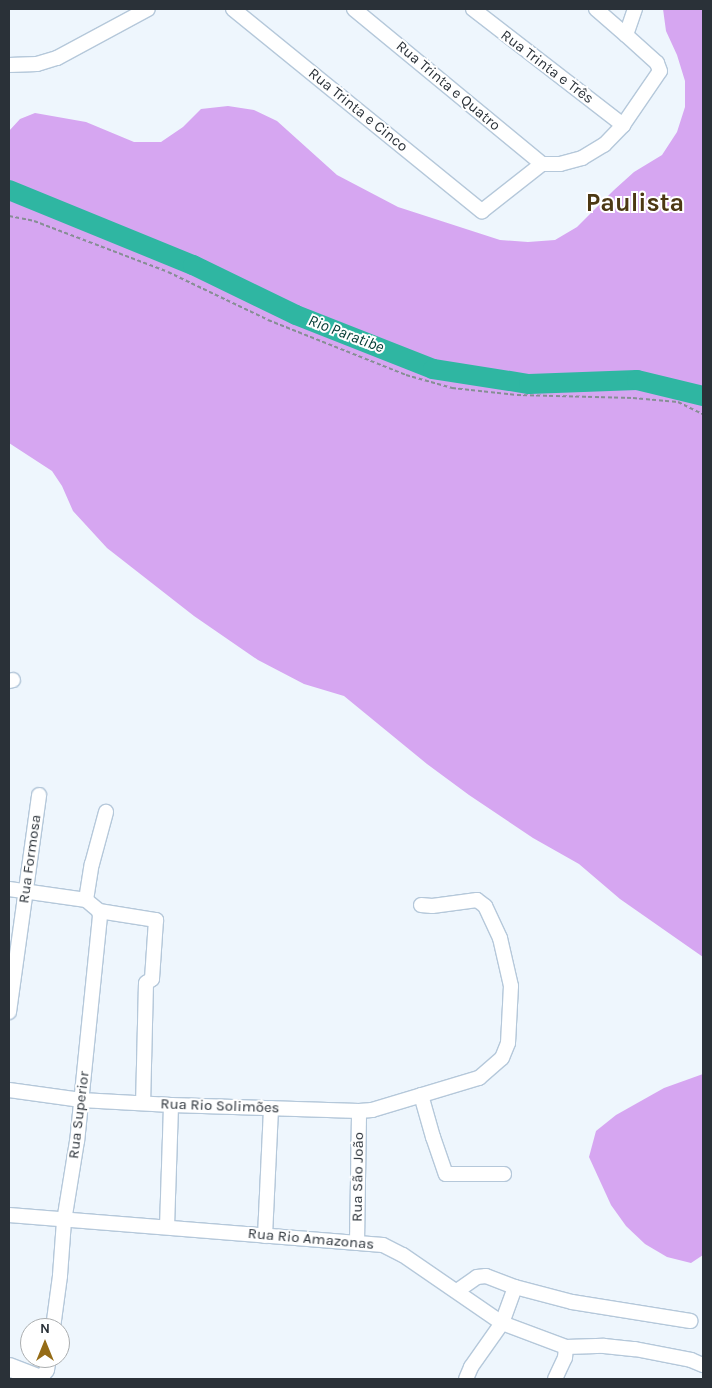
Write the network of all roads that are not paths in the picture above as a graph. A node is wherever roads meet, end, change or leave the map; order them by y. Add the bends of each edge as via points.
1 (148, 9) edge
2 (233, 9) edge
3 (354, 9) edge
4 (472, 9) edge
5 (596, 9) edge
6 (635, 9) edge
7 (626, 34) junction
8 (9, 65) edge
9 (623, 124) junction
10 (542, 164) junction
11 (38, 795) dead end
12 (106, 812) dead end
13 (9, 889) edge
14 (26, 892) junction
15 (93, 905) junction
16 (421, 905) dead end
17 (9, 1012) edge
18 (9, 1090) edge
19 (425, 1094) junction
20 (80, 1100) junction
21 (143, 1103) junction
22 (171, 1105) junction
23 (271, 1108) junction
24 (359, 1111) junction
25 (504, 1174) dead end
26 (9, 1215) edge
27 (64, 1221) junction
28 (167, 1227) junction
29 (265, 1236) junction
30 (357, 1243) junction
31 (515, 1287) junction
32 (457, 1291) junction
33 (54, 1318) edge
34 (690, 1321) dead end
35 (502, 1323) junction
36 (566, 1347) junction
37 (703, 1365) edge
38 (9, 1367) edge
39 (47, 1368) edge
40 (40, 1379) edge
41 (466, 1379) edge
42 (555, 1379) edge

1 - 8 street via 57,58 37,64
2 - 10 street, Rua Trinta e Cinco via 482,211
3 - 10 street, Rua Trinta e Quatro
4 - 9 street, Rua Trinta e Três
5 - 7 street
6 - 7 street
7 - 9 street via 657,64 660,71
9 - 10 street via 604,145 582,158 560,164
11 - 14 street, Rua Formosa
12 - 15 street, Rua Superior via 92,864
13 - 14 street
14 - 15 street
14 - 17 street, Rua Formosa
15 - 20 street, Rua Superior via 101,922
15 - 21 street via 156,920 152,979 146,983
16 - 19 street, Rua Rio Solimões via 472,900 483,903 500,938 511,986 509,1035 502,1058 479,1078
18 - 20 street, Rua Rio Solimões
19 - 24 street, Rua Rio Solimões
19 - 25 street via 433,1137 446,1174
20 - 21 street, Rua Rio Solimões
20 - 27 street, Rua Superior
21 - 22 street, Rua Rio Solimões
22 - 23 street, Rua Rio Solimões
22 - 28 street
23 - 24 street, Rua Rio Solimões
23 - 29 street
24 - 30 street, Rua São João
26 - 27 street, Rua Rio Amazonas
27 - 28 street, Rua Rio Amazonas
27 - 33 street, Rua Superior
28 - 29 street, Rua Rio Amazonas
29 - 30 street, Rua Rio Amazonas
30 - 32 street, Rua Rio Amazonas via 389,1248
31 - 32 street via 486,1276 478,1277
31 - 34 street via 572,1302
31 - 35 street
32 - 35 street, Rua Rio Amazonas
35 - 36 street, Rua Rio Amazonas
35 - 41 street
36 - 37 street, Rua Rio Amazonas via 635,1349
36 - 42 street via 565,1358
38 - 40 main road
39 - 40 street

